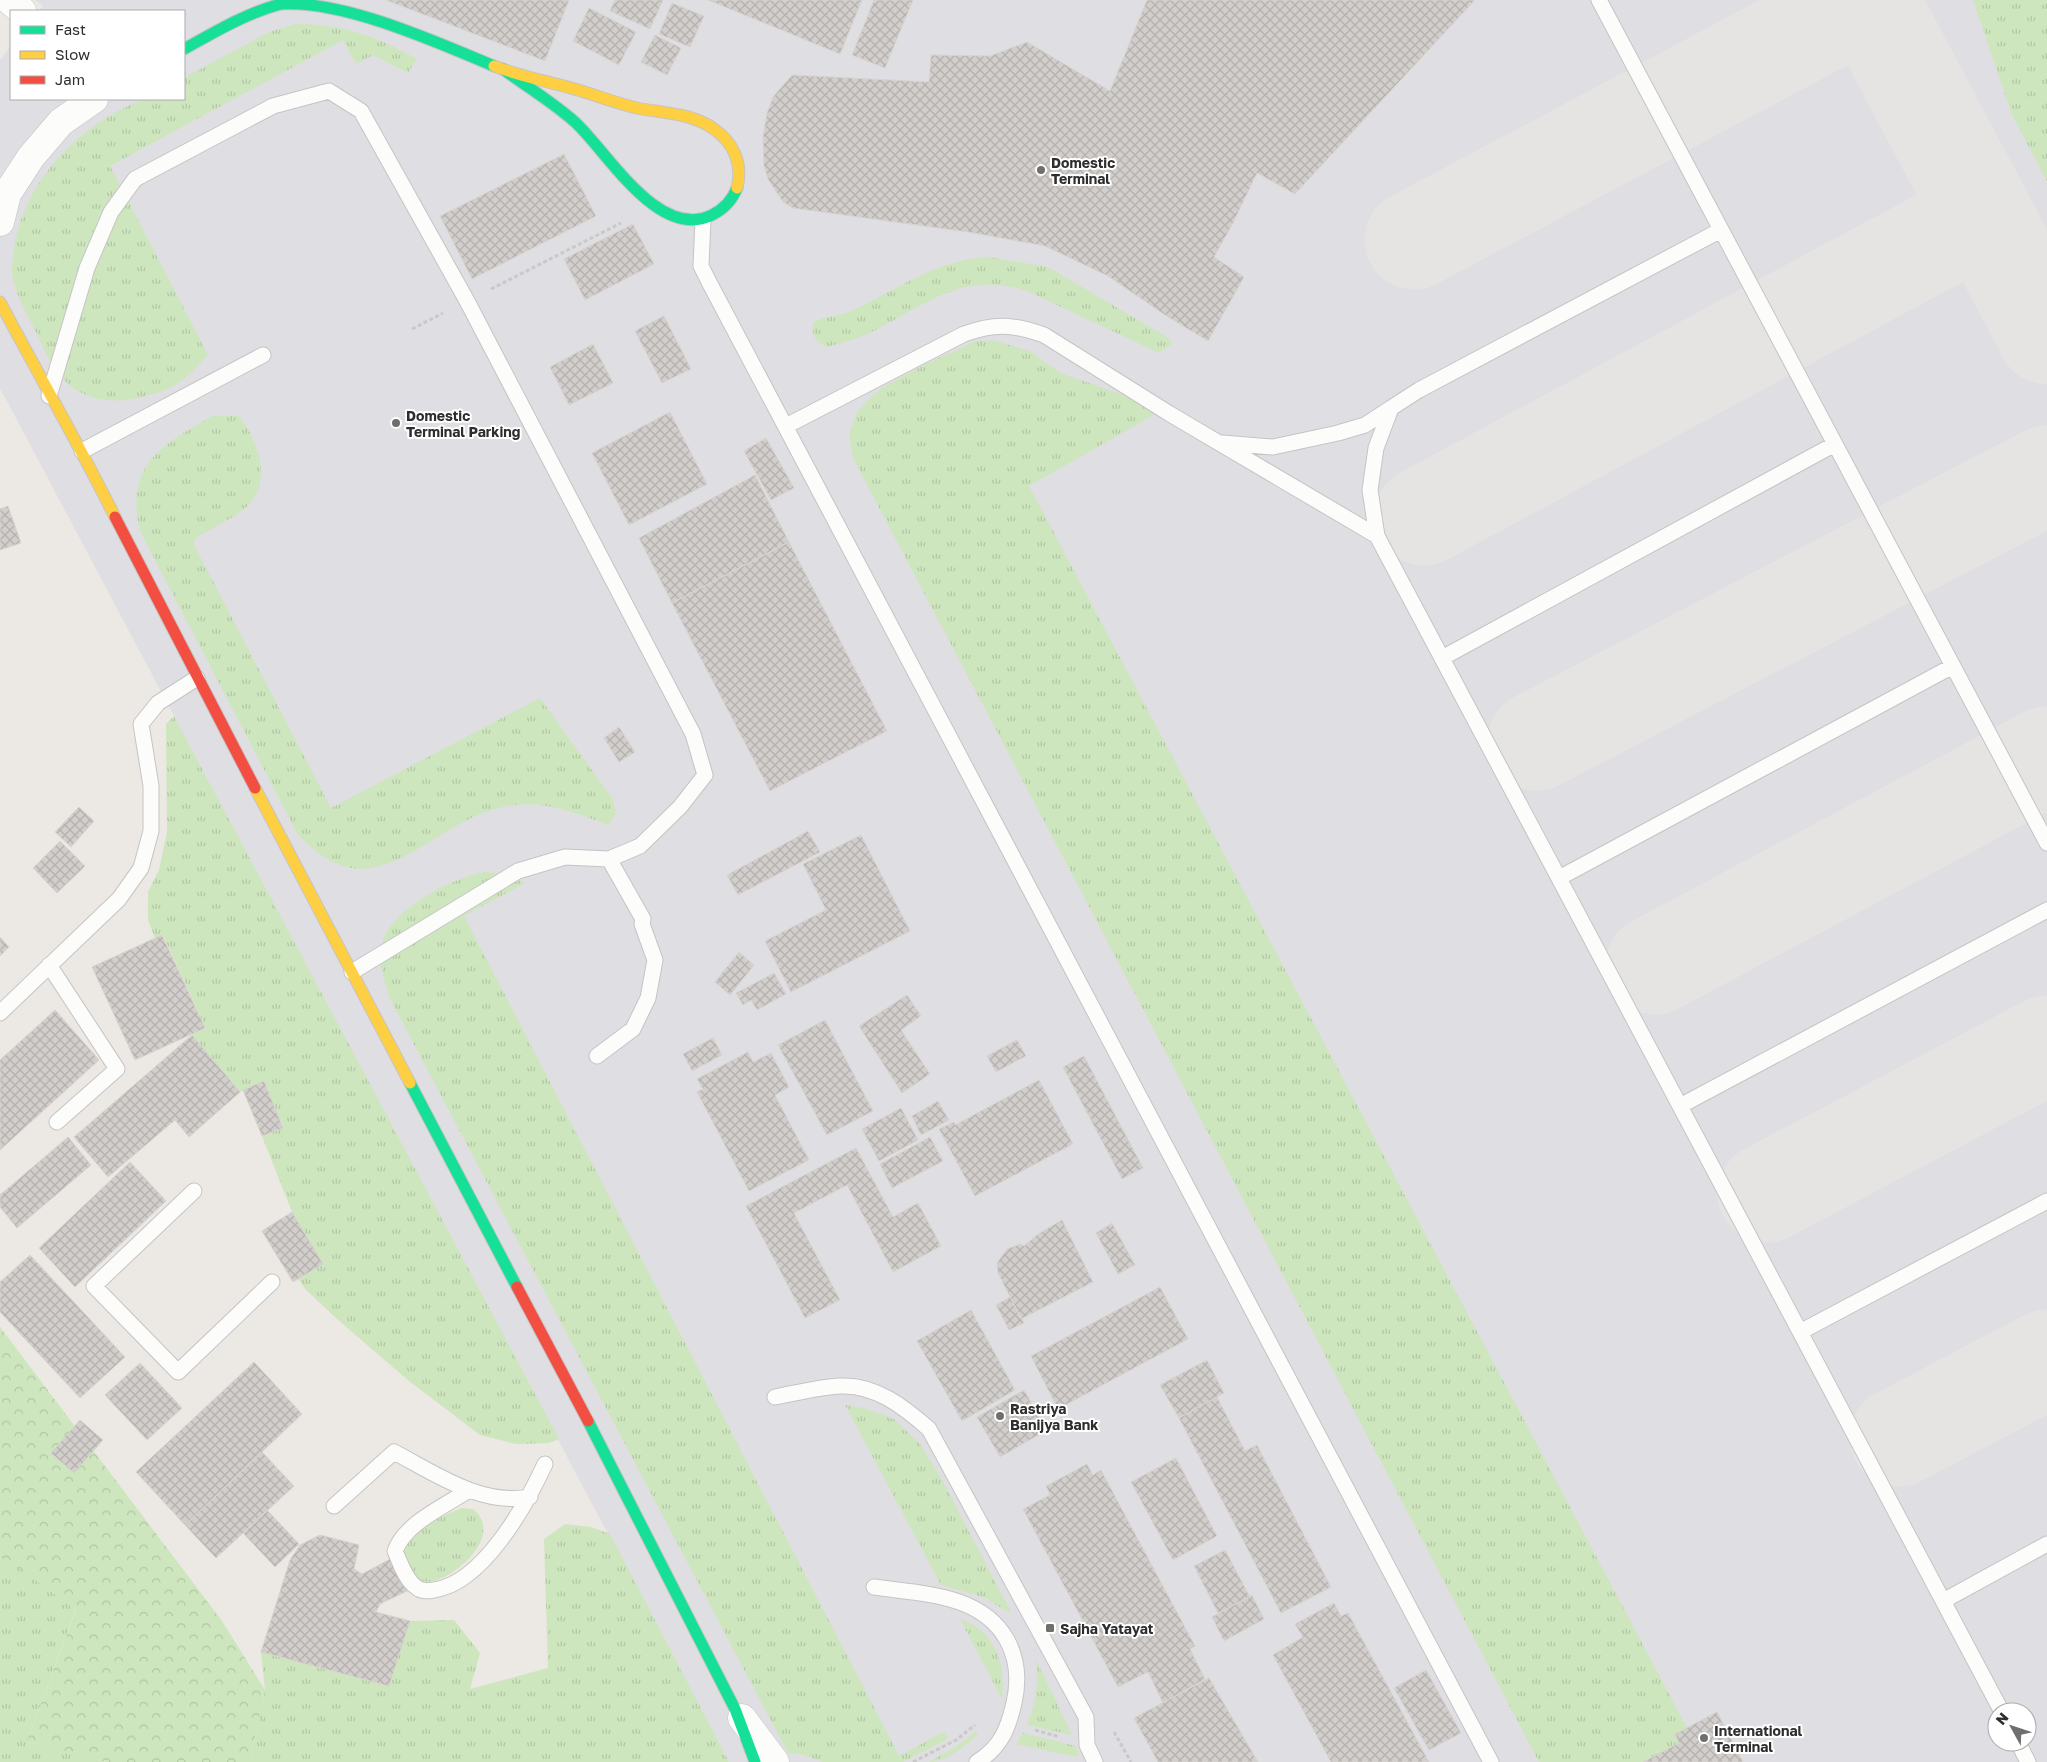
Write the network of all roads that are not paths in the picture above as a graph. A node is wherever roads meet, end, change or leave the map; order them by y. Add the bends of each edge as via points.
1 (10, 0) edge
2 (1599, 0) edge
3 (21, 10) edge
4 (185, 48) edge
5 (503, 69) junction
6 (93, 100) edge
7 (702, 220) junction
8 (0, 222) edge
9 (1721, 230) junction
10 (0, 302) edge
11 (262, 355) dead end
12 (49, 396) junction
13 (1391, 408) junction
14 (786, 426) junction
15 (1218, 442) junction
16 (1835, 444) junction
17 (82, 451) junction
18 (1377, 536) junction
19 (1442, 658) junction
20 (1953, 666) junction
21 (197, 678) junction
22 (2047, 842) edge
23 (609, 859) junction
24 (1559, 878) junction
25 (2047, 910) edge
26 (49, 966) junction
27 (352, 972) junction
28 (0, 1013) edge
29 (597, 1056) dead end
30 (1680, 1106) junction
31 (57, 1122) dead end
32 (194, 1191) dead end
33 (2047, 1201) edge
34 (272, 1282) dead end
35 (1800, 1332) junction
36 (775, 1397) dead end
37 (545, 1464) dead end
38 (469, 1490) junction
39 (530, 1497) junction
40 (334, 1506) dead end
41 (2047, 1544) edge
42 (874, 1587) dead end
43 (1943, 1600) junction
44 (1997, 1702) edge
45 (735, 1709) junction
46 (755, 1762) edge
47 (775, 1762) edge
48 (977, 1762) edge
49 (1095, 1762) edge
50 (1491, 1762) edge

1 - 3 street
2 - 9 lane
4 - 5 street via 256,13 293,2 327,3 386,20
5 - 7 street via 574,122 654,207 677,218
5 - 7 street via 629,106 694,119 713,128 728,142 739,160 740,180 734,196 723,209
6 - 8 street via 62,122 31,157 7,194
7 - 14 lane via 701,266
9 - 13 lane via 1419,390
9 - 16 lane
10 - 12 street
11 - 17 lane
12 - 17 street
12 - 23 lane via 87,268 111,212 136,179 273,106 329,91 361,111 467,301 693,734 705,775 680,807 640,846
13 - 15 lane via 1365,425 1338,434 1273,447
13 - 18 lane via 1376,448 1370,490
14 - 15 lane via 964,334 1003,325 1022,327 1044,335
14 - 50 lane
15 - 18 lane
16 - 19 lane
16 - 20 lane
17 - 21 street
18 - 19 lane
19 - 24 lane
20 - 22 lane
20 - 24 lane
21 - 26 lane via 158,703 141,724 151,786 150,831 141,868 119,899
21 - 27 street
23 - 27 lane via 565,857 518,871
23 - 29 lane via 643,919 654,960 648,998 633,1029
24 - 30 lane
25 - 30 lane
26 - 28 lane
26 - 31 lane via 117,1069
27 - 45 street via 603,1448
30 - 35 lane
32 - 34 lane via 94,1286 178,1372
33 - 35 lane
35 - 43 lane
36 - 49 lane via 841,1386 870,1390 905,1407 929,1429 1086,1716 1087,1745
37 - 39 lane
38 - 39 lane via 496,1499
38 - 39 lane via 400,1540 395,1551 416,1587 427,1591 447,1588 474,1569 504,1535
38 - 40 lane via 394,1452
41 - 43 lane
42 - 48 lane via 963,1602 994,1621 1005,1636 1016,1664 1016,1695 1003,1738 997,1747
43 - 44 lane
45 - 46 street
45 - 47 street

